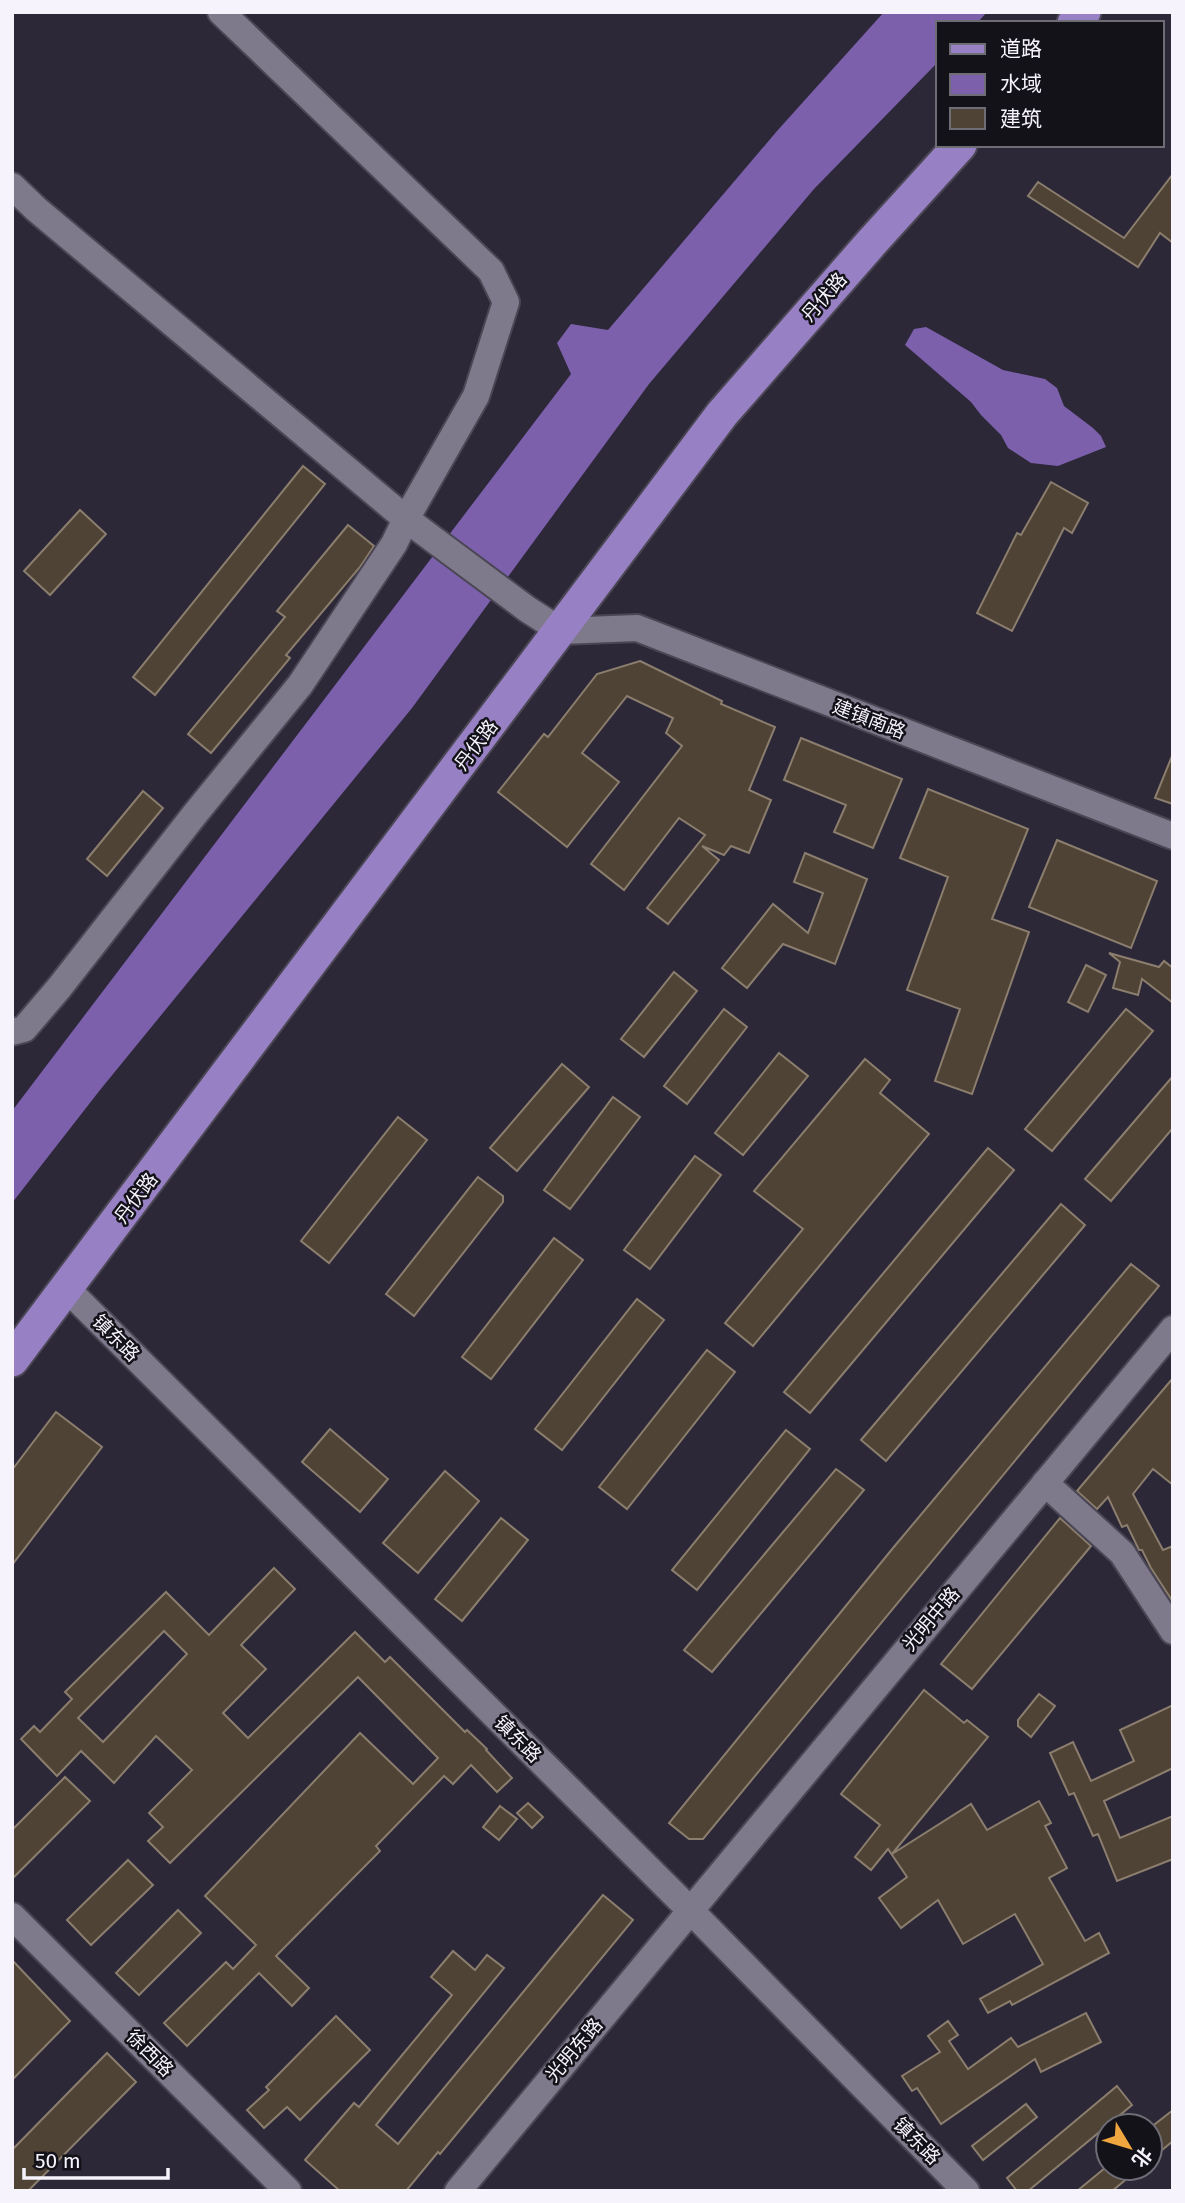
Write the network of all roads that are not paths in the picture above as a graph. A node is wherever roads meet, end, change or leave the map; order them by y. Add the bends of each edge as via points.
1 (221, 12) edge
2 (958, 147) edge
3 (12, 186) edge
4 (414, 525) junction
5 (561, 631) junction
6 (1173, 836) edge
7 (12, 1032) edge
8 (67, 1289) junction
9 (1173, 1329) edge
10 (12, 1360) edge
11 (1045, 1483) junction
12 (1173, 1631) edge
13 (690, 1910) junction
14 (12, 1916) edge
15 (274, 2186) edge
16 (458, 2191) edge
17 (966, 2191) edge

1 - 4 street via 491,271 506,302 476,396
2 - 5 main road, 丹伏路 via 722,414
3 - 4 street
4 - 5 street
4 - 7 street via 394,544 300,685 59,988 24,1029
5 - 6 street, 建镇南路 via 637,628
5 - 8 main road, 丹伏路
8 - 10 main road, 丹伏路
8 - 13 street, 镇东路
9 - 11 street, 光明中路
11 - 12 street via 1122,1553
11 - 13 street, 光明中路
13 - 16 street, 光明东路
13 - 17 street, 镇东路
14 - 15 street, 徐西路

